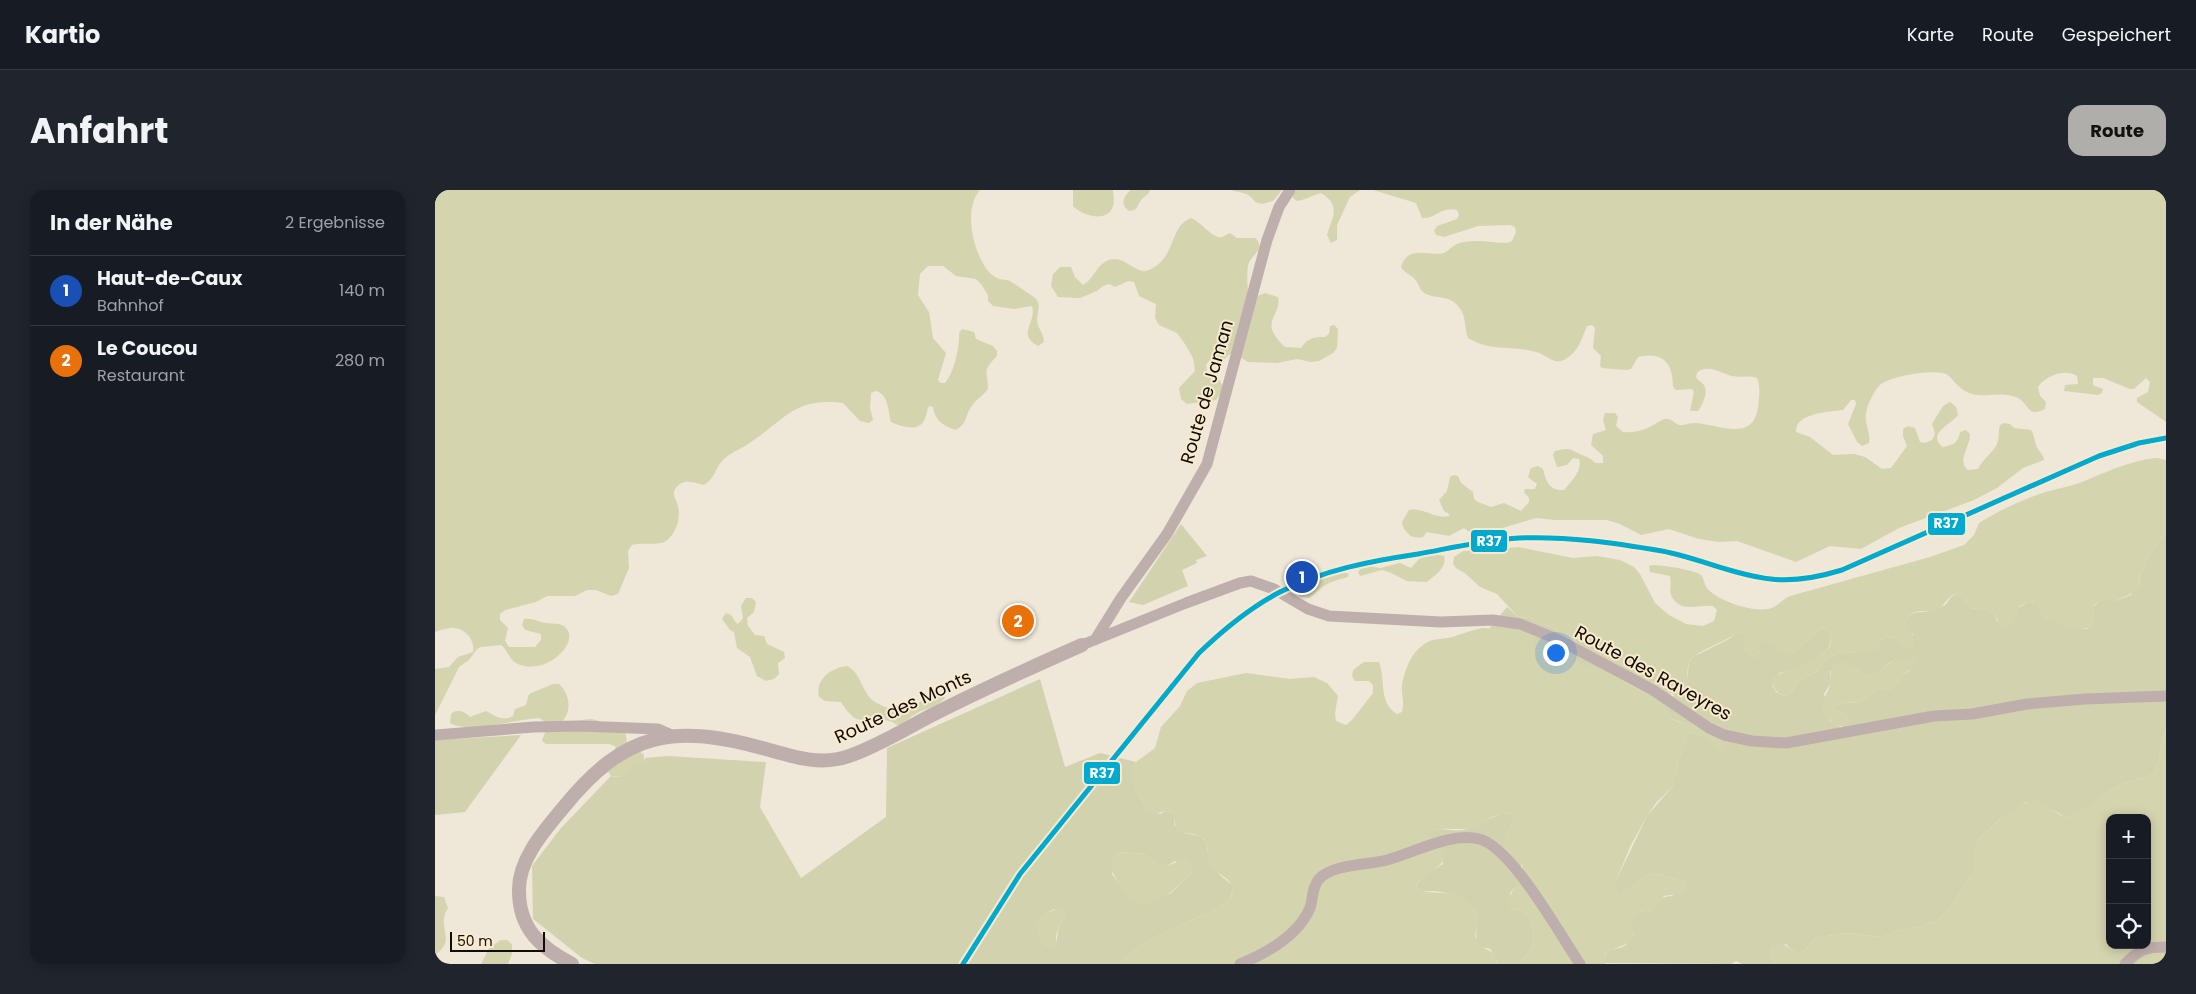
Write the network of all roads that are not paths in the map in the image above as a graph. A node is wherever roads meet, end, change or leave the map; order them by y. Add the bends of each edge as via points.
1 (1290, 190) edge
2 (1095, 640) junction
3 (1082, 645) joint
4 (2166, 696) edge
5 (435, 735) edge
6 (674, 736) junction
7 (2166, 947) edge
8 (572, 964) edge
9 (1240, 964) edge
10 (1581, 964) edge
11 (2125, 964) edge

1 - 2 street, Route de Jaman via 1279,207 1267,240 1207,464 1167,534
2 - 3 street, Route des Raveyres
2 - 4 street, Route des Raveyres via 1240,583 1259,582 1308,609 1329,616 1441,622 1503,620 1528,626 1653,690 1709,728 1734,738 1769,743 2033,703
3 - 6 street, Route des Monts via 837,760 803,759 694,734
5 - 6 street via 587,726 658,729
6 - 8 street, Route des Monts via 630,747 597,769 563,807 528,856 519,886 519,901 525,921 538,942
7 - 11 street via 2148,947 2137,952
9 - 10 street via 1273,948 1294,931 1310,907 1319,879 1335,869 1378,863 1431,843 1464,839 1479,839 1505,856 1536,894

